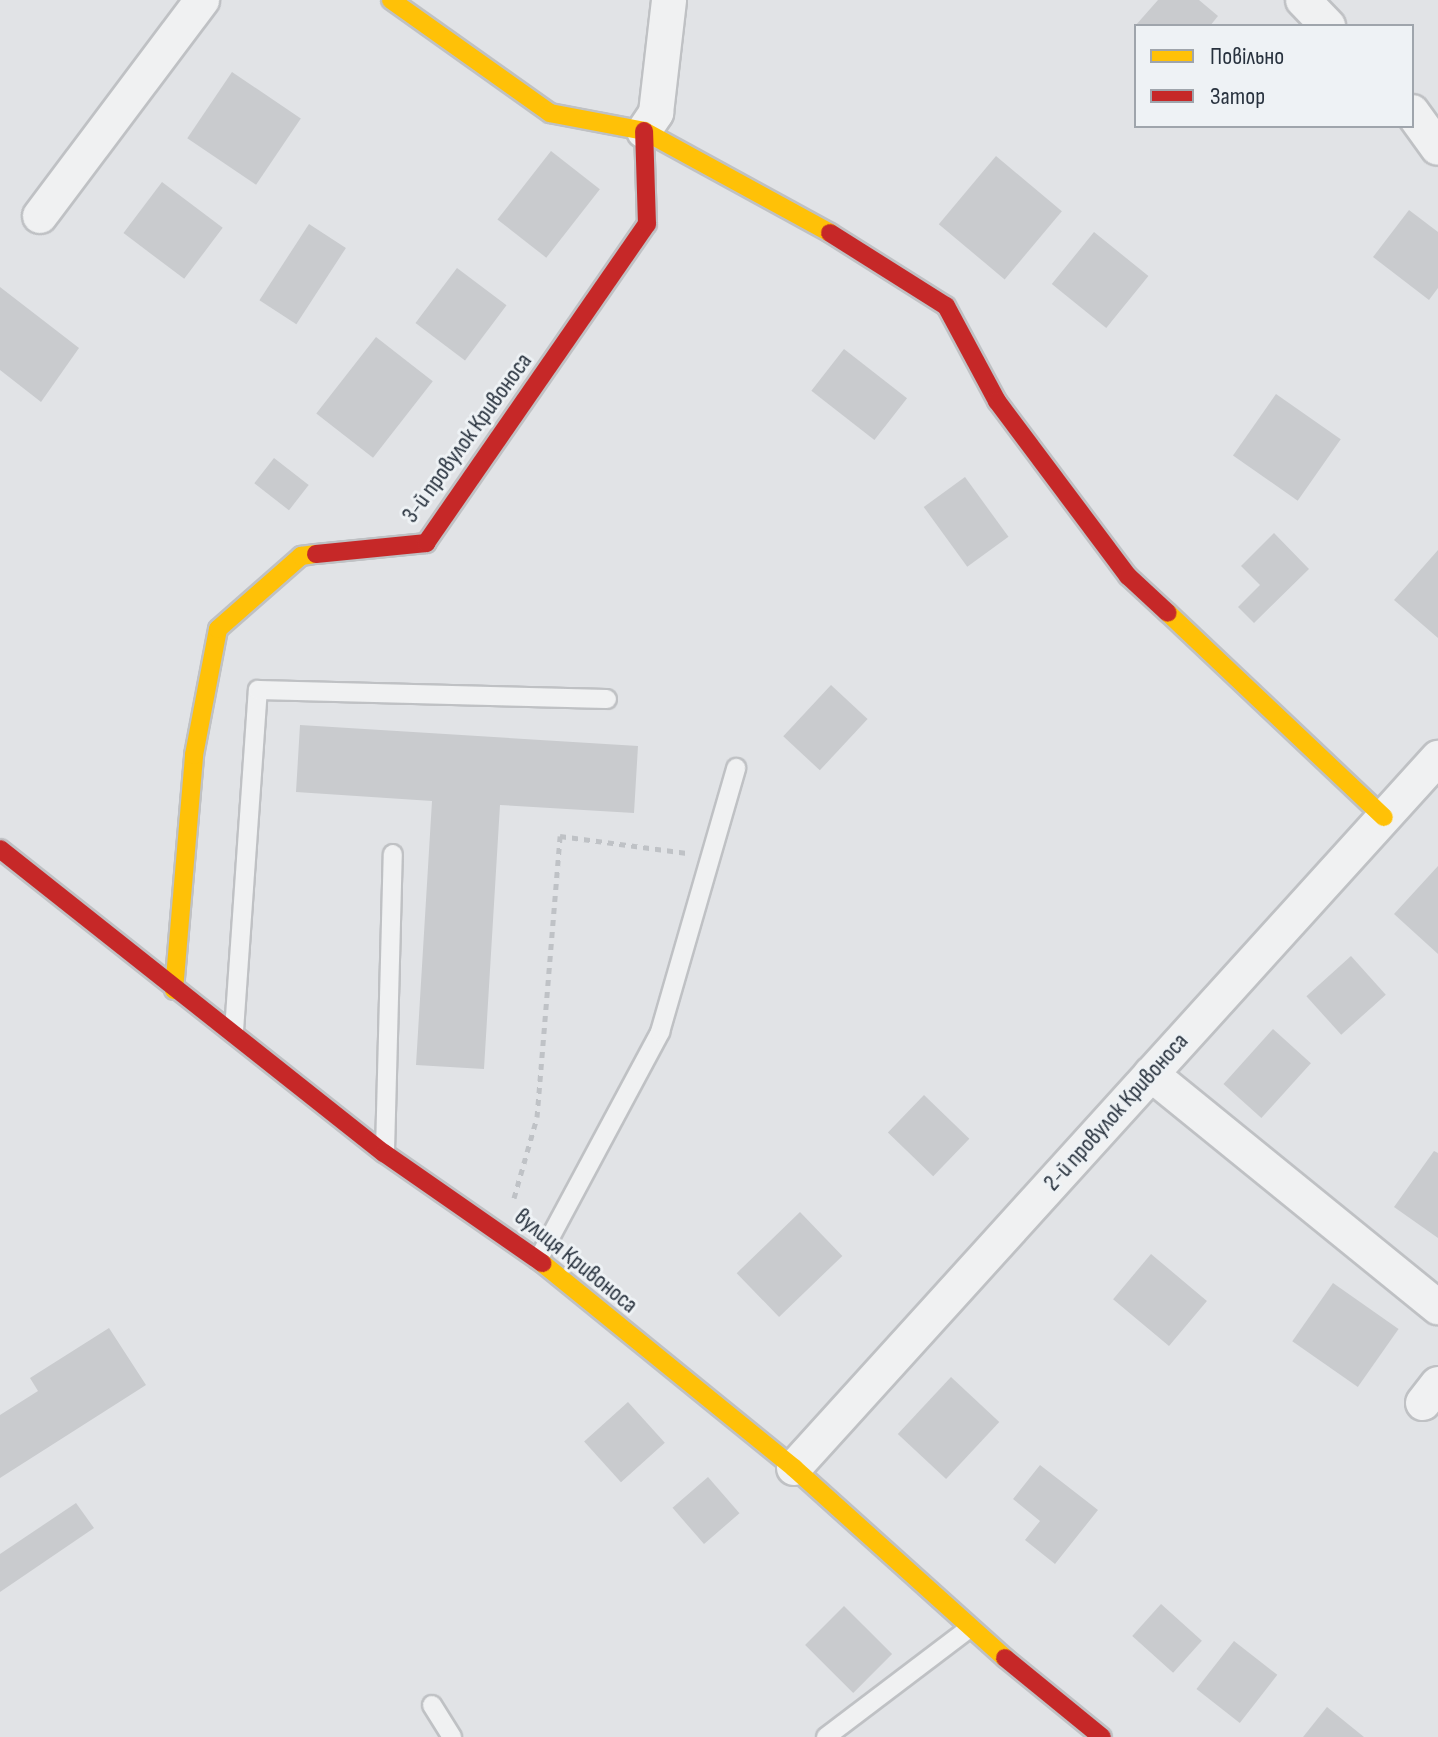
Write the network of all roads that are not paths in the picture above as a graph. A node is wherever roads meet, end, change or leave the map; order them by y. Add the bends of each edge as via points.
1 (202, 0) edge
2 (391, 0) edge
3 (669, 0) edge
4 (1303, 0) edge
5 (1326, 24) edge
6 (1414, 115) edge
7 (644, 131) junction
8 (1438, 148) edge
9 (40, 216) dead end
10 (607, 699) dead end
11 (1438, 758) edge
12 (736, 768) dead end
13 (1384, 817) junction
14 (0, 849) edge
15 (393, 854) dead end
16 (174, 990) junction
17 (234, 1038) junction
18 (1151, 1074) junction
19 (384, 1153) junction
20 (538, 1260) junction
21 (1438, 1307) edge
22 (794, 1468) junction
23 (968, 1629) junction
24 (432, 1705) dead end
25 (452, 1737) edge
26 (826, 1737) edge
27 (1102, 1737) edge

1 - 9 street
2 - 7 street via 550,113
3 - 7 street via 656,113
4 - 5 street
6 - 8 street
7 - 13 street via 789,208 946,306 997,401 1128,576
7 - 16 street, 3-й провулок Кривоноса via 647,224 426,543 301,556 218,629 194,755
10 - 17 lane via 258,690
11 - 13 street, 2-й провулок Кривоноса
12 - 20 lane via 660,1032
13 - 18 street, 2-й провулок Кривоноса
14 - 16 street, вулиця Кривоноса
15 - 19 lane
16 - 17 street, вулиця Кривоноса
17 - 19 street, вулиця Кривоноса
18 - 21 street
18 - 22 street, 2-й провулок Кривоноса
19 - 20 street, вулиця Кривоноса
20 - 22 street, вулиця Кривоноса
22 - 23 street, вулиця Кривоноса
23 - 26 lane
23 - 27 street, вулиця Кривоноса
24 - 25 lane

